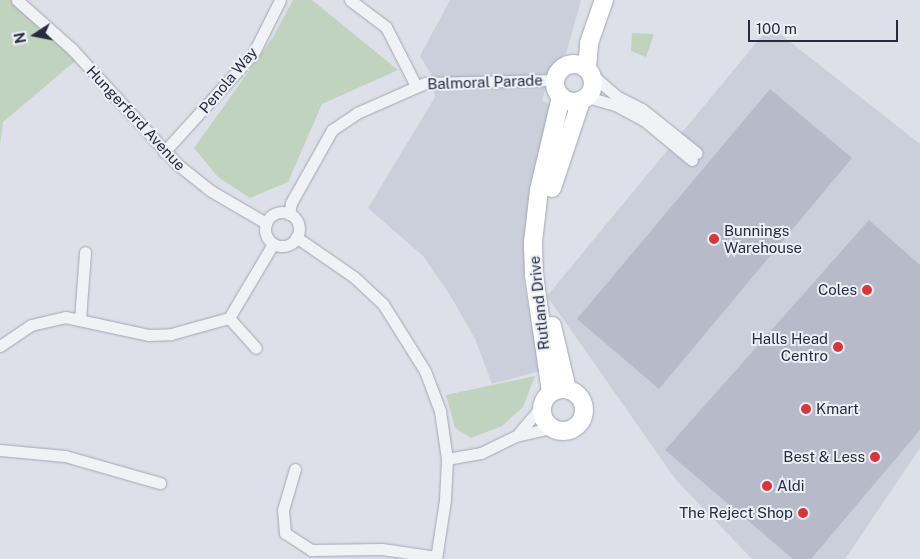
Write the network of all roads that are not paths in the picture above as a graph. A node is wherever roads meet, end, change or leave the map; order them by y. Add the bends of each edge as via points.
1 (17, 0) edge
2 (280, 0) edge
3 (350, 0) edge
4 (591, 0) edge
5 (604, 0) edge
6 (583, 69) junction
7 (555, 80) junction
8 (416, 86) junction
9 (561, 97) junction
10 (584, 99) junction
11 (164, 152) junction
12 (289, 214) junction
13 (266, 223) junction
14 (296, 238) junction
15 (273, 244) junction
16 (85, 252) dead end
17 (229, 318) junction
18 (80, 319) junction
19 (0, 346) edge
20 (256, 348) dead end
21 (553, 396) junction
22 (551, 428) junction
23 (516, 436) junction
24 (0, 450) edge
25 (447, 459) junction
26 (295, 469) dead end
27 (160, 483) dead end
28 (436, 558) edge

1 - 11 street, Hungerford Avenue via 76,53
2 - 11 street, Penola Way via 253,54
3 - 8 street, Balmoral Parade via 386,26
4 - 6 main road
5 - 6 main road
6 - 7 main road via 559,70
6 - 10 main road via 592,90
6 - 10 street via 616,96 642,109 694,157 645,120
7 - 8 street, Balmoral Parade via 441,81
7 - 9 main road
8 - 12 street, Balmoral Parade via 336,125 291,203
9 - 10 main road
9 - 21 main road, Rutland Drive via 539,190 533,242 534,275
10 - 21 main road, Rutland Drive via 556,172 544,251 554,338
11 - 13 street, Hungerford Avenue via 211,191
12 - 13 street via 275,214
12 - 14 street via 297,223
13 - 15 street via 266,234
14 - 15 street via 284,246
14 - 25 street via 354,277 396,319 432,386
15 - 17 street
16 - 18 street
17 - 18 street via 171,334 148,335
17 - 20 street
18 - 19 street via 65,317 31,325
21 - 22 main road via 544,420
21 - 22 main road via 581,398 584,414 575,428 567,431
21 - 23 street
22 - 23 street
23 - 25 street via 481,452
24 - 27 street via 66,456
25 - 28 street
26 - 28 street via 283,510 285,533 312,550 382,549

